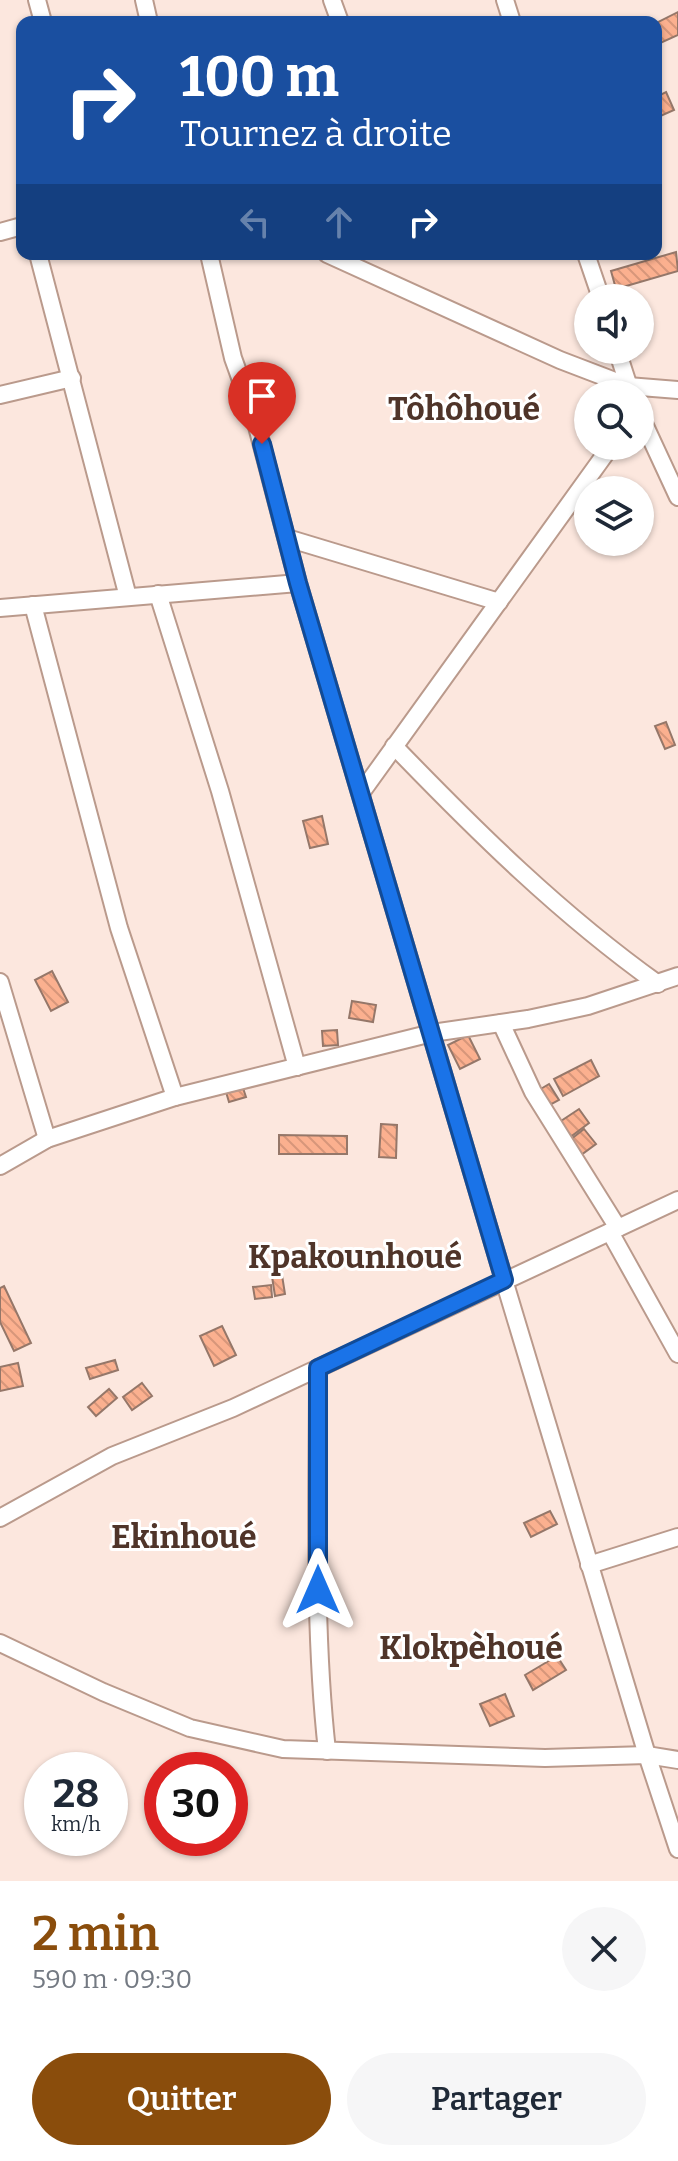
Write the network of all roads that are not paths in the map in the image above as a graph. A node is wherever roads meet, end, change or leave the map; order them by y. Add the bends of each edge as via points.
1 (40, 260) edge
2 (210, 260) edge
3 (340, 260) edge
4 (588, 260) edge
5 (596, 284) edge
6 (72, 378) junction
7 (607, 380) edge
8 (654, 390) edge
9 (678, 390) edge
10 (0, 395) edge
11 (654, 445) edge
12 (601, 460) edge
13 (678, 497) edge
14 (287, 538) junction
15 (298, 583) junction
16 (158, 594) junction
17 (128, 597) junction
18 (499, 602) junction
19 (33, 605) junction
20 (0, 608) edge
21 (394, 746) junction
22 (361, 793) junction
23 (678, 976) edge
24 (0, 982) edge
25 (658, 984) junction
26 (501, 1023) junction
27 (432, 1033) junction
28 (297, 1067) junction
29 (175, 1097) junction
30 (47, 1139) junction
31 (0, 1166) edge
32 (678, 1200) edge
33 (614, 1230) junction
34 (504, 1280) junction
35 (678, 1354) edge
36 (318, 1368) junction
37 (0, 1518) edge
38 (678, 1537) edge
39 (589, 1565) junction
40 (0, 1643) edge
41 (327, 1751) junction
42 (647, 1755) junction
43 (678, 1760) edge
44 (678, 1849) edge

1 - 6 street
2 - 14 street via 233,358
3 - 7 street
4 - 5 street
6 - 10 street
6 - 17 street
8 - 9 street
11 - 13 street
12 - 18 street
14 - 15 street
14 - 18 street
15 - 16 street
15 - 22 street
16 - 17 street
16 - 28 street
17 - 19 street
18 - 21 street
19 - 20 street
19 - 29 street via 119,928
21 - 22 street
21 - 25 street via 538,888
22 - 27 street
23 - 25 street
24 - 30 street
25 - 26 street via 588,1006
26 - 27 street
26 - 33 street via 533,1092
27 - 28 street
27 - 34 street
28 - 29 street
29 - 30 street
30 - 31 street
32 - 33 street
33 - 34 street
33 - 35 street
34 - 36 street
34 - 39 street
36 - 37 street via 112,1456
36 - 41 street via 318,1590
38 - 39 street
39 - 42 street
40 - 41 street via 190,1728 283,1749
41 - 42 street via 545,1758
42 - 43 street
42 - 44 street

